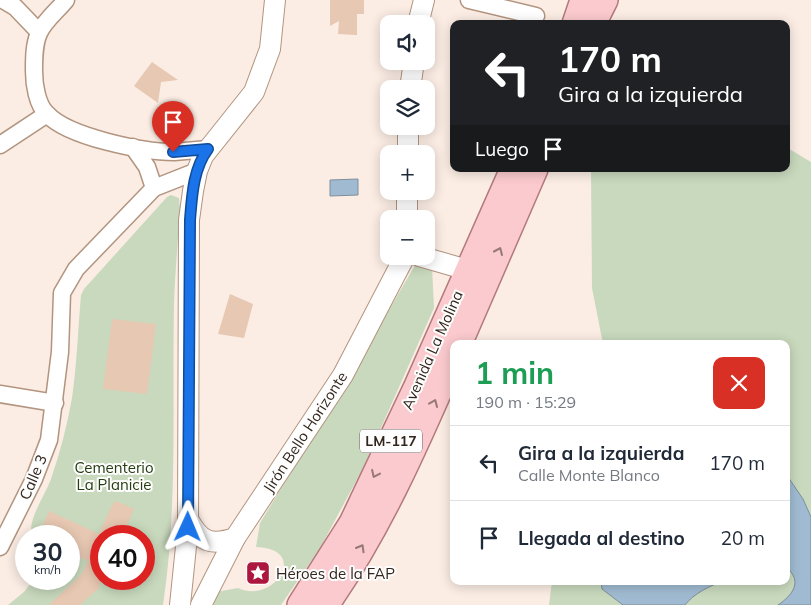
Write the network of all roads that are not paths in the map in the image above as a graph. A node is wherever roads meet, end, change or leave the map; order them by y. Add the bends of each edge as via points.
1 (3, 0) edge
2 (66, 0) edge
3 (275, 0) edge
4 (424, 0) edge
5 (469, 0) edge
6 (583, 0) edge
7 (605, 0) edge
8 (420, 15) edge
9 (536, 16) dead end
10 (576, 20) edge
11 (595, 20) edge
12 (39, 32) junction
13 (46, 114) junction
14 (0, 145) edge
15 (133, 147) junction
16 (208, 149) junction
17 (197, 171) junction
18 (512, 172) edge
19 (533, 172) edge
20 (154, 188) junction
21 (435, 261) edge
22 (400, 265) edge
23 (477, 275) junction
24 (460, 340) edge
25 (450, 366) edge
26 (0, 394) edge
27 (55, 403) junction
28 (188, 519) junction
29 (235, 538) junction
30 (0, 547) edge
31 (180, 605) edge
32 (200, 605) edge
33 (300, 605) edge
34 (326, 605) edge

1 - 12 street via 15,7
2 - 12 street
3 - 16 street via 270,49 254,92
4 - 8 street
5 - 9 street
6 - 10 main road
7 - 11 main road
12 - 13 street via 34,77
13 - 14 street
13 - 15 street via 72,131
15 - 16 street via 173,152
15 - 20 street via 147,168
16 - 17 street
17 - 20 street
17 - 28 street via 190,220
18 - 23 main road, Avenida La Molina / LM-117
23 -> 19 main road, Avenida La Molina / LM-117
20 - 27 street, Calle 3 via 76,269 62,293
21 - 23 street
22 - 29 street, Jirón Bello Horizonte via 343,375
23 - 24 main road, Avenida La Molina / LM-117
23 -> 33 main road, Avenida La Molina / LM-117 via 417,386 352,523
34 -> 25 main road, Avenida La Molina / LM-117 via 387,504
26 - 27 street
27 - 30 street, Calle 3 via 49,440 34,479
28 - 29 street via 195,532 207,541 221,543
28 - 31 street
29 - 32 street, Jirón Bello Horizonte

